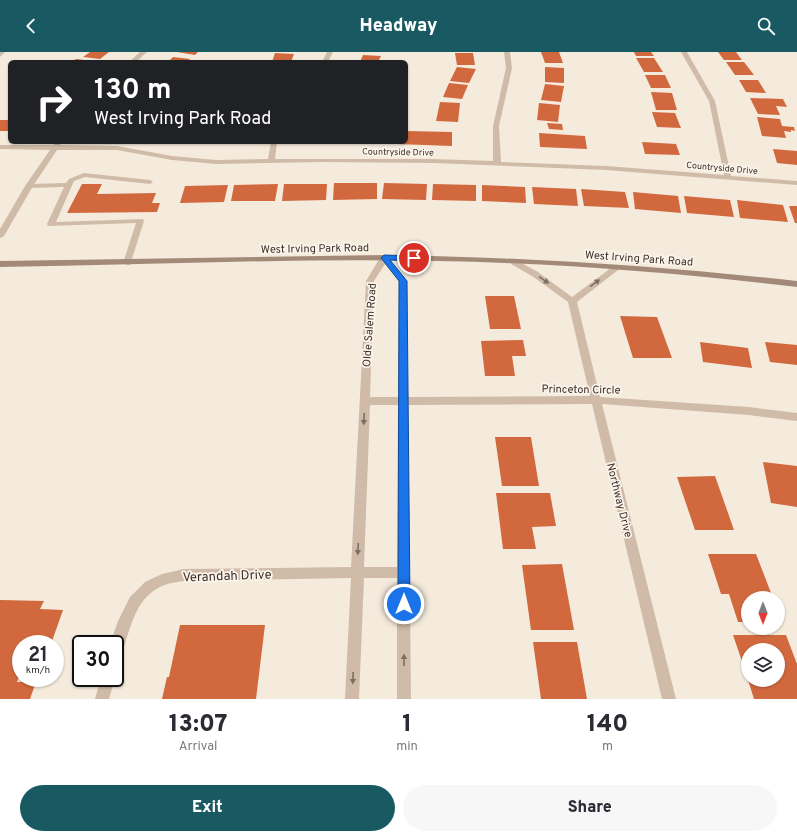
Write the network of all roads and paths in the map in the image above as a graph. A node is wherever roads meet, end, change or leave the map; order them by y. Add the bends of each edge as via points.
1 (2, 52) edge
2 (144, 52) edge
3 (507, 52) edge
4 (684, 52) edge
5 (0, 55) edge
6 (134, 60) edge
7 (57, 144) edge
8 (274, 144) edge
9 (0, 147) edge
10 (271, 161) junction
11 (496, 163) junction
12 (728, 177) junction
13 (150, 182) dead end
14 (797, 183) edge
15 (69, 185) junction
16 (29, 186) junction
17 (3, 226) edge
18 (0, 236) edge
19 (384, 258) junction
20 (128, 262) junction
21 (514, 262) junction
22 (0, 264) edge
23 (618, 267) junction
24 (797, 284) edge
25 (572, 301) junction
26 (404, 400) junction
27 (595, 400) junction
28 (365, 401) junction
29 (797, 417) edge
30 (357, 572) junction
31 (404, 573) junction
32 (120, 635) edge
33 (105, 687) edge
34 (102, 699) edge
35 (352, 699) edge
36 (404, 699) edge
37 (669, 699) edge

1 - 5 street
2 - 6 street
3 - 11 street via 509,68 496,126
4 - 12 street via 712,101
7 - 9 street, Countryside Drive
7 - 10 street, Countryside Drive via 117,148 194,161
7 - 16 street
8 - 10 street
10 - 11 street, Countryside Drive via 384,160
11 - 12 street, Countryside Drive
12 - 14 street, Countryside Drive
13 - 15 lane via 84,175 71,180
15 - 16 lane
15 - 20 lane via 51,224 140,221
16 - 17 street
17 - 18 street
19 - 20 main road, West Irving Park Road
19 - 21 main road, West Irving Park Road
19 - 26 street via 403,281
19 - 28 street, Olde Salem Road via 370,281
20 - 22 main road, West Irving Park Road
21 - 23 main road, West Irving Park Road
21 -> 25 street
23 - 24 main road, West Irving Park Road via 725,275
25 -> 23 street
25 - 27 street, Northway Drive
26 - 27 street, Princeton Circle
26 - 28 street, Princeton Circle
26 - 31 street
27 - 29 street, Princeton Circle
27 - 37 street, Northway Drive
28 -> 30 street, Olde Salem Road
30 - 31 street
30 - 32 street, Verandah Drive via 184,576 159,581 144,592 131,608
30 -> 35 street, Olde Salem Road
36 -> 31 street
33 - 34 street

